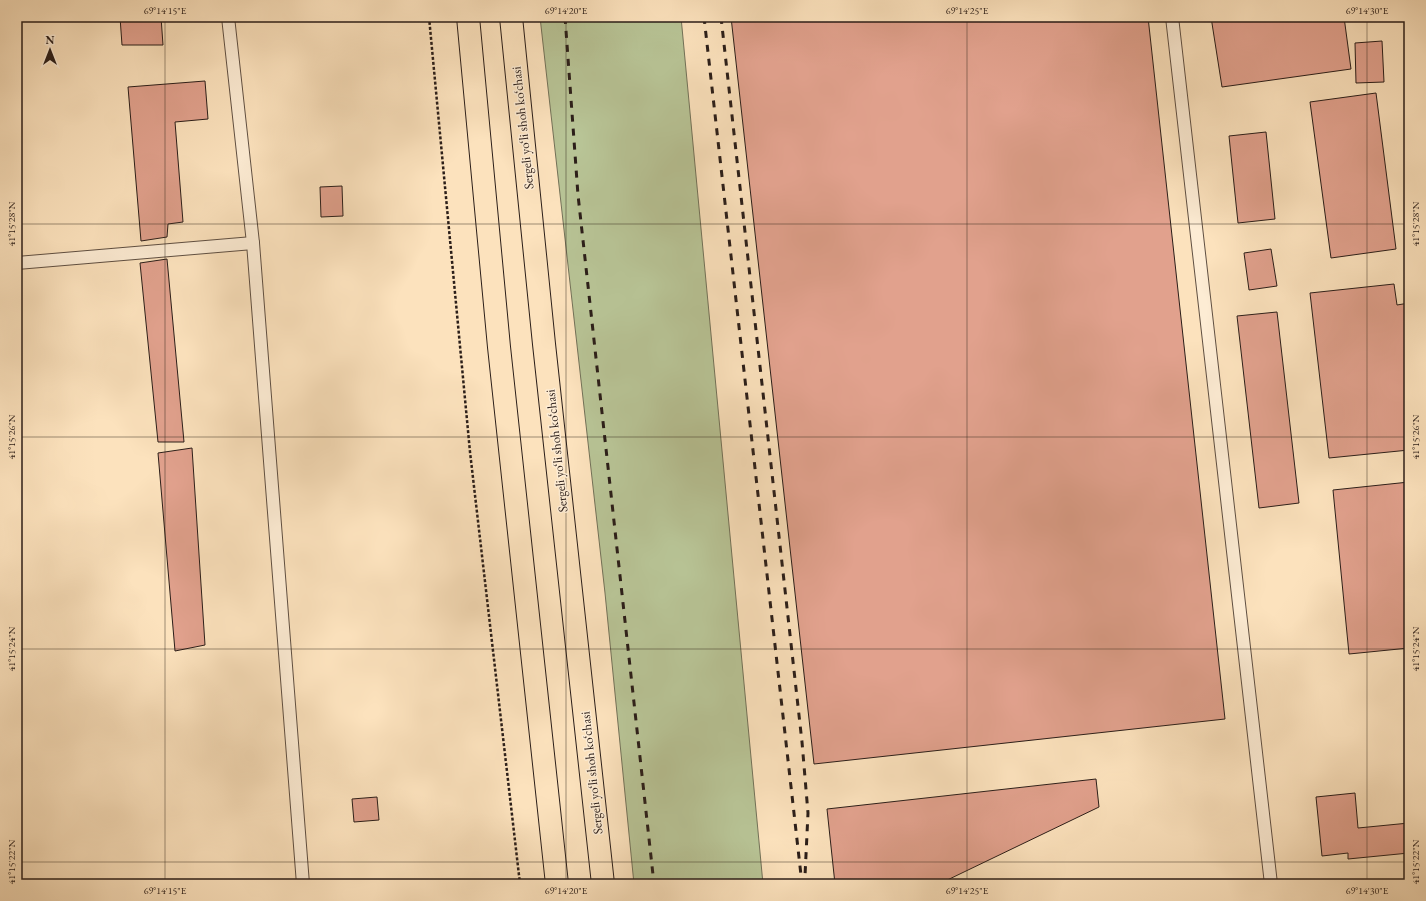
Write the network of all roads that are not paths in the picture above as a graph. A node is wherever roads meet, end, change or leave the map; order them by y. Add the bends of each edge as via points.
1 (228, 17) edge
2 (468, 17) edge
3 (511, 17) edge
4 (1172, 17) edge
5 (253, 244) junction
6 (17, 263) edge
7 (303, 884) edge
8 (558, 884) edge
9 (603, 884) edge
10 (1271, 884) edge

1 - 5 lane
2 - 8 main road via 499,347
3 - 9 main road, Sergeli yo‘li shoh ko‘chasi
4 - 10 lane
5 - 6 lane
5 - 7 lane

